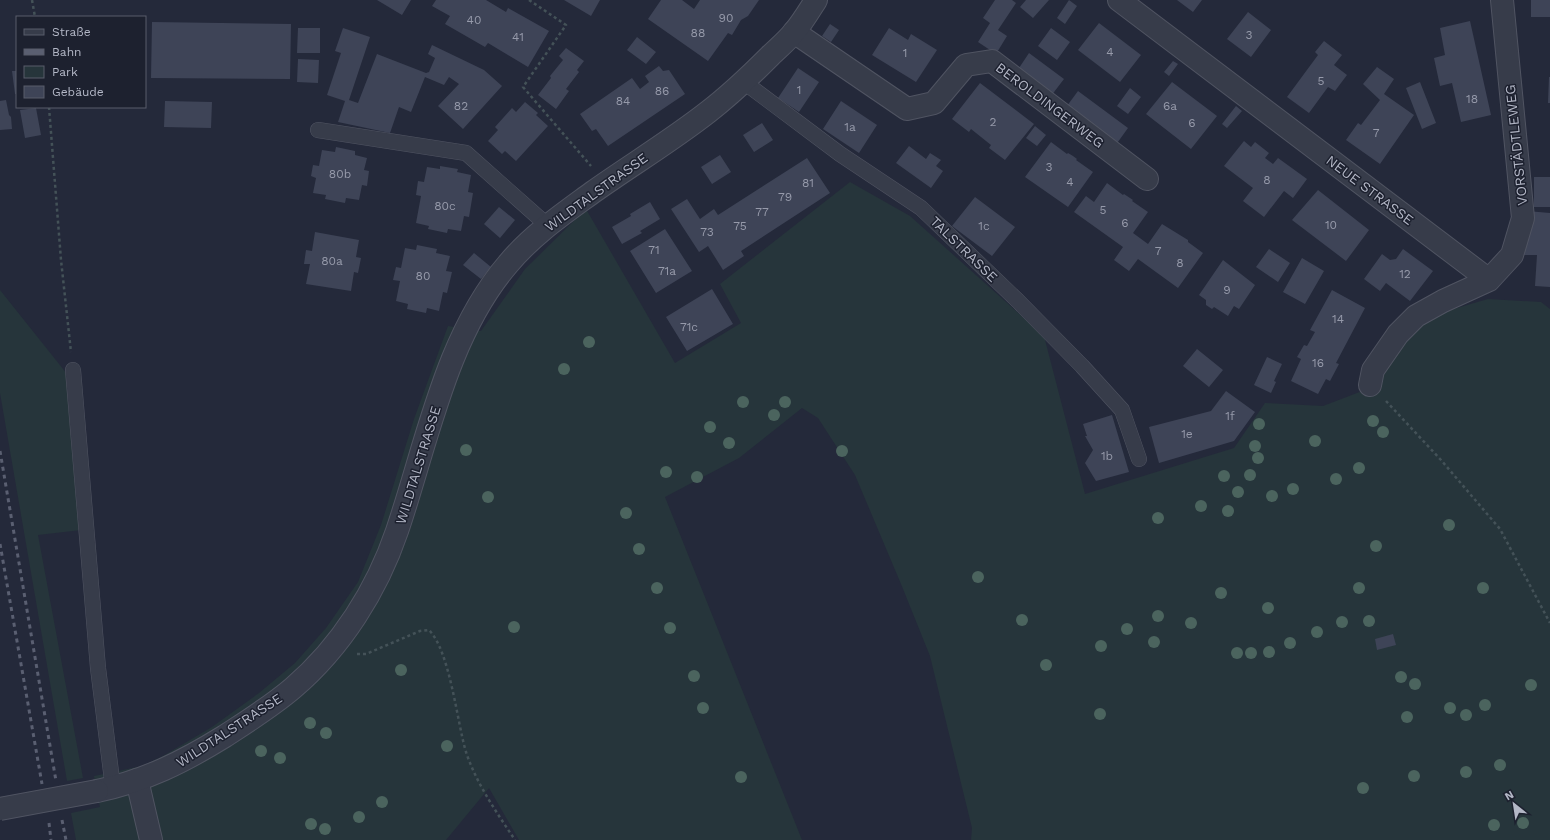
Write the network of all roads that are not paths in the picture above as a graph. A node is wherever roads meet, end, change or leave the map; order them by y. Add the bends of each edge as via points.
1 (816, 0) edge
2 (1119, 0) edge
3 (1502, 0) edge
4 (791, 36) junction
5 (744, 82) junction
6 (318, 130) dead end
7 (1147, 179) dead end
8 (547, 225) junction
9 (1489, 280) junction
10 (73, 370) road end
11 (1370, 385) road end
12 (1138, 459) dead end
13 (137, 780) junction
14 (105, 790) junction
15 (0, 809) edge
16 (151, 840) edge

1 - 4 street
2 - 9 street, NEUE STRASSE
3 - 9 street, VORSTÄDTLEWEG via 1523,218 1512,255
4 - 5 street, WILDTALSTRASSE
4 - 7 street, BEROLDINGERWEG via 907,109 934,103 966,65 992,61
5 - 8 street, WILDTALSTRASSE via 706,114
5 - 12 lane, TALSTRASSE via 840,154 921,208 1013,295 1122,410
6 - 8 lane via 466,153
8 - 13 street, WILDTALSTRASSE via 507,264 465,328 441,392 396,533 380,572 354,619 325,657 294,687 258,715 169,768
9 - 11 street via 1416,316 1398,334 1372,370
10 - 14 lane via 98,668
13 - 14 street, WILDTALSTRASSE
13 - 16 street
14 - 15 street, WILDTALSTRASSE, bridge

